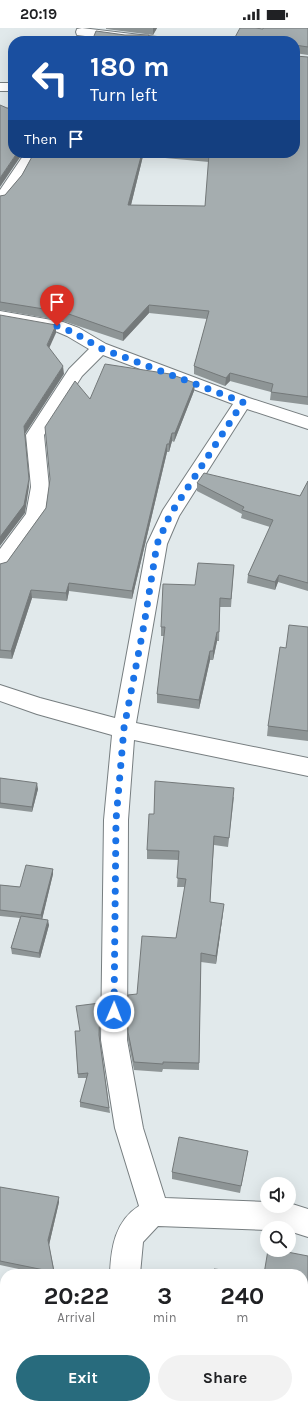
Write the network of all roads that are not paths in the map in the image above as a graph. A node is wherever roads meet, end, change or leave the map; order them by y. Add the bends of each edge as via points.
1 (81, 34) edge
2 (103, 36) edge
3 (29, 158) edge
4 (0, 199) edge
5 (0, 316) edge
6 (100, 348) junction
7 (243, 402) junction
8 (308, 423) edge
9 (0, 564) edge
10 (0, 693) edge
11 (124, 728) junction
12 (308, 767) edge
13 (155, 1212) junction
14 (308, 1223) edge
15 (125, 1269) edge

1 - 2 street
3 - 4 street
5 - 6 street via 57,326
6 - 7 street
6 - 9 street via 75,373 35,435 40,487 34,515
7 - 8 street
7 - 11 street via 170,515 157,544
10 - 11 street via 38,707
11 - 12 street
11 - 13 street via 116,820 114,1040 129,1128
13 - 14 street via 290,1217
13 - 15 street via 142,1219 131,1231 126,1246

